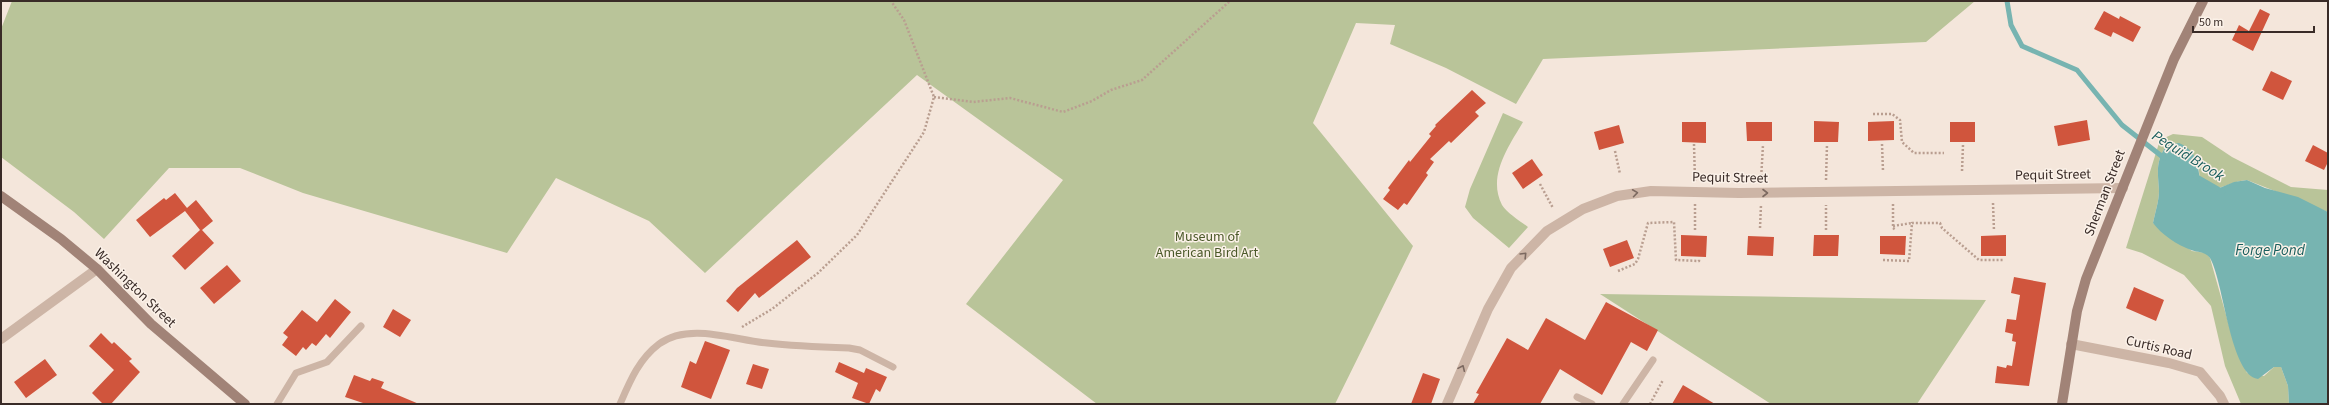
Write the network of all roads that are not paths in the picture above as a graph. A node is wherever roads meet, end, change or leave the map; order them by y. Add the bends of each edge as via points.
1 (2203, 1) edge
2 (2123, 188) junction
3 (1, 196) edge
4 (97, 269) junction
5 (361, 326) dead end
6 (1, 339) edge
7 (2071, 344) junction
8 (1652, 360) dead end
9 (893, 367) dead end
10 (1577, 397) dead end
11 (245, 404) edge
12 (277, 404) edge
13 (620, 404) edge
14 (1447, 404) edge
15 (1592, 404) edge
16 (1623, 404) edge
17 (2062, 404) edge
18 (2224, 404) edge

1 - 2 main road, Sherman Street via 2174,59
2 - 7 main road, Sherman Street via 2086,279
14 -> 2 street, Pequit Street via 1488,309 1511,268 1546,231 1583,209 1617,196 1650,191 1802,193
3 - 4 main road, Washington Street via 61,239
4 - 6 street
4 - 11 main road, Washington Street via 151,324
5 - 12 lane via 327,362 296,373
7 - 17 main road, Sherman Street
7 - 18 street, Curtis Road via 2169,363 2200,372
8 - 16 lane
9 - 13 lane via 860,350 760,342 727,336 676,336 660,343 643,358
10 - 15 lane

